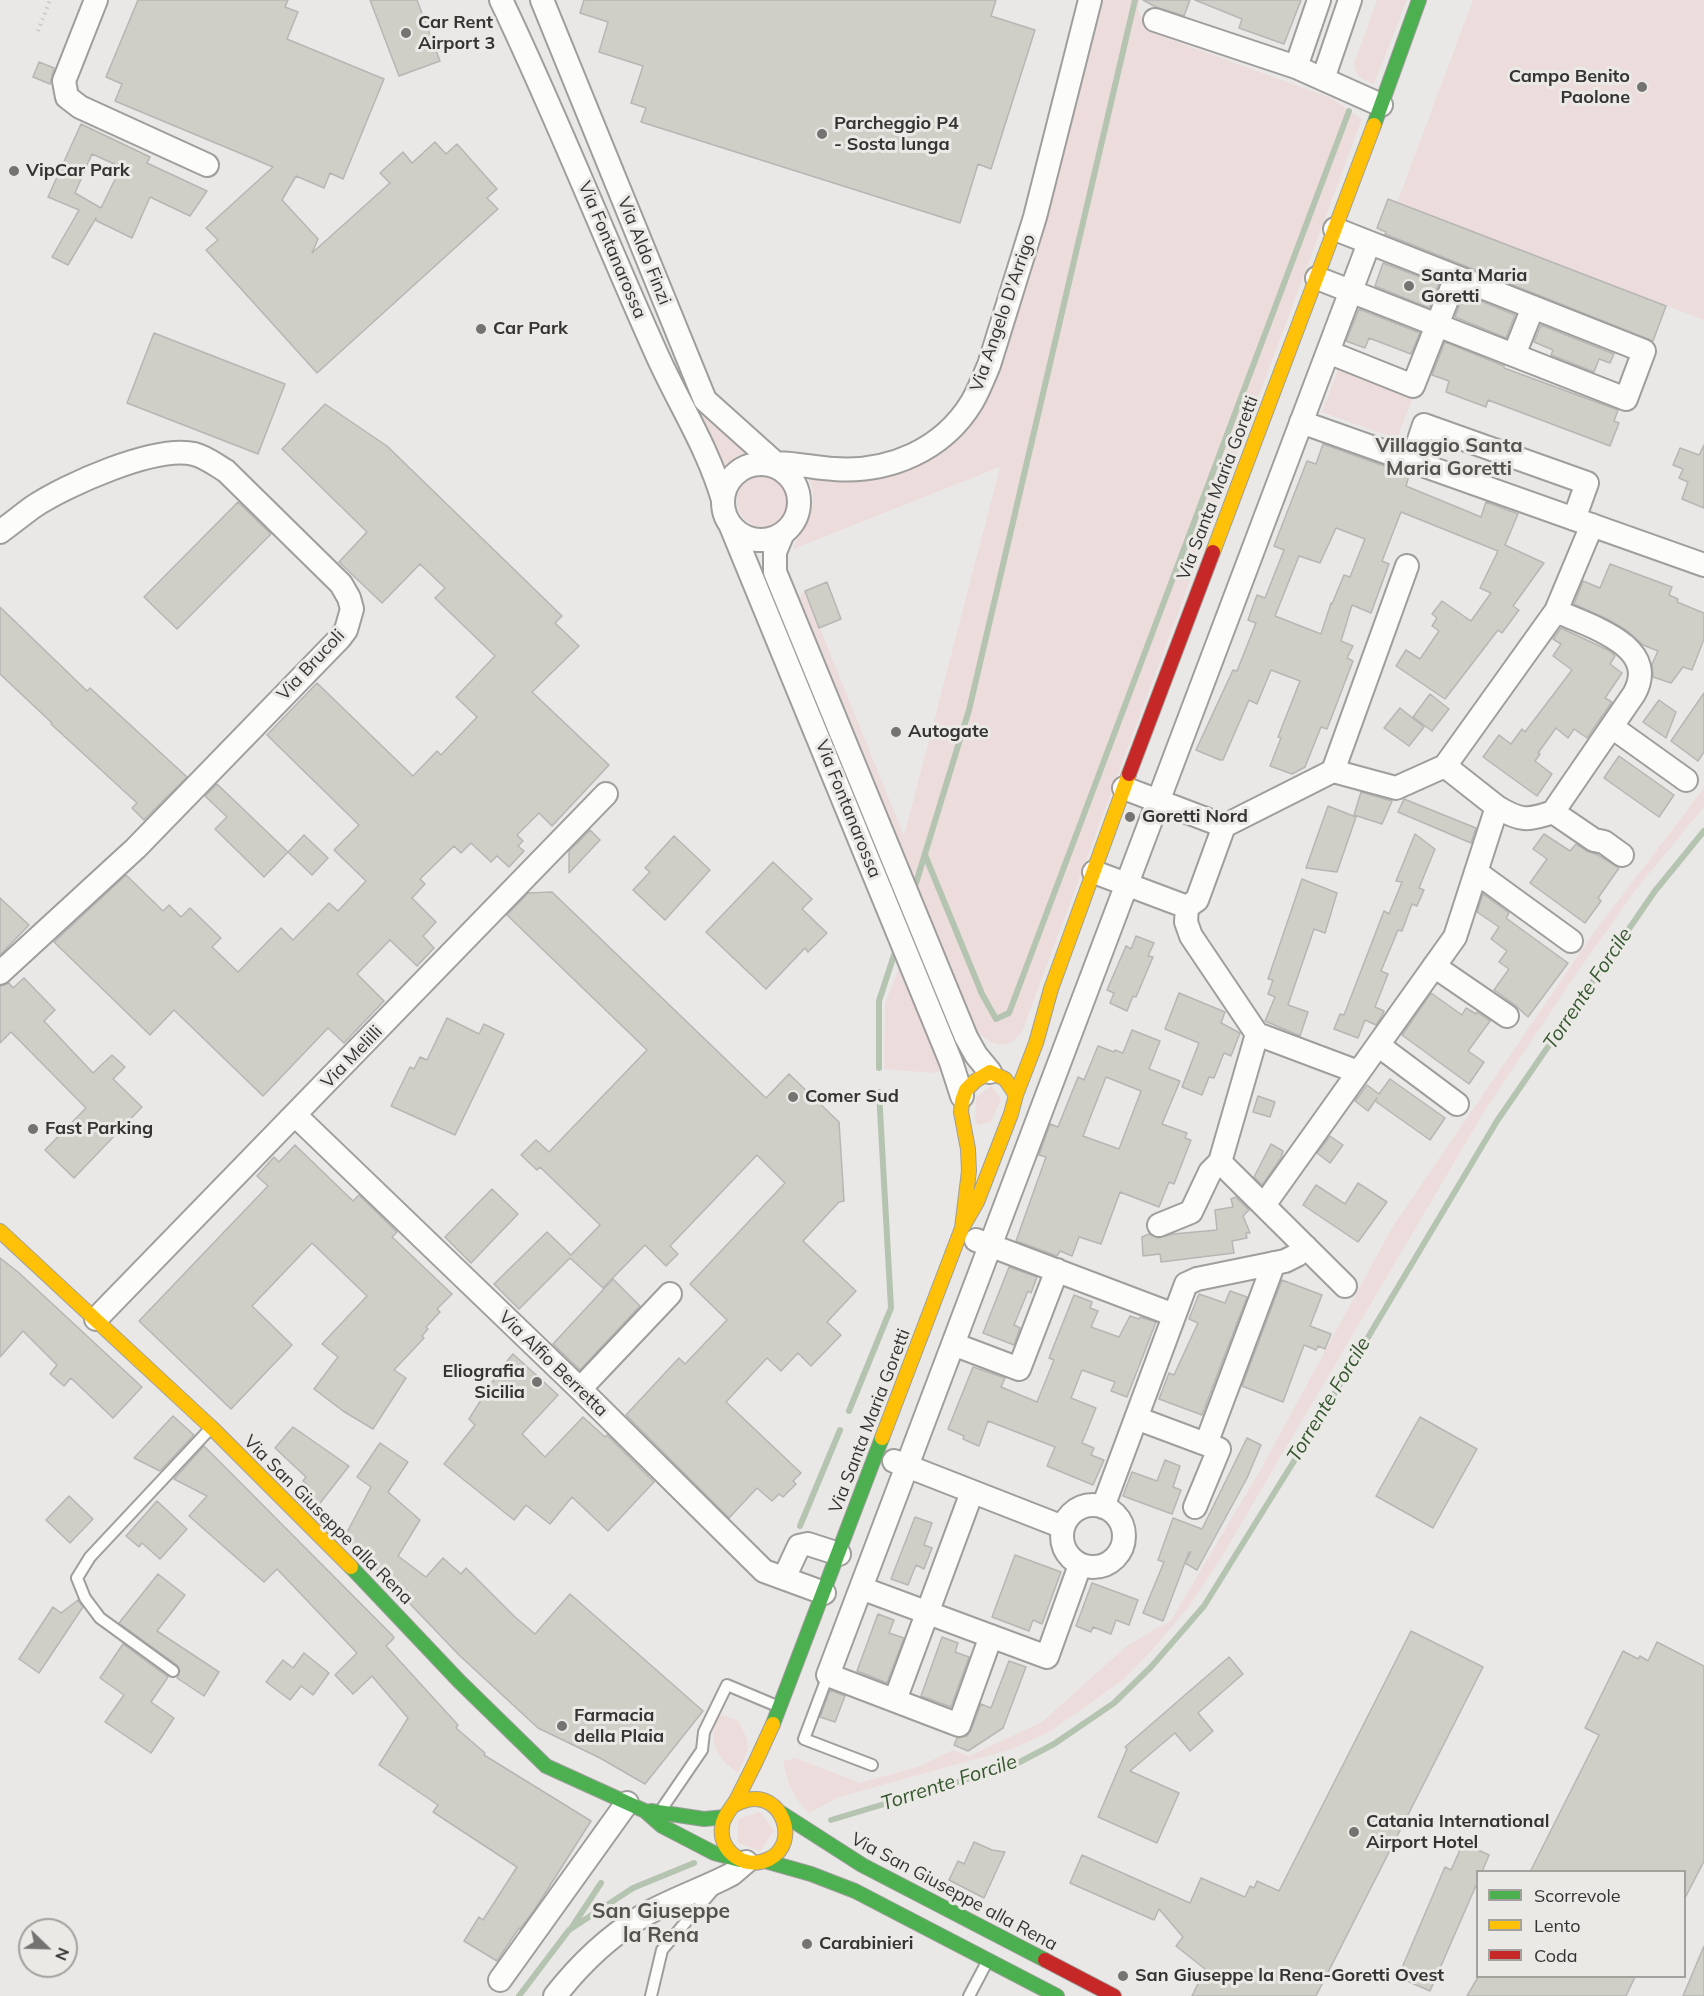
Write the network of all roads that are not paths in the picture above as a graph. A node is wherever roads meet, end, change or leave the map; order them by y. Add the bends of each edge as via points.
1 (96, 0) edge
2 (501, 0) edge
3 (542, 0) edge
4 (1090, 0) edge
5 (1319, 0) edge
6 (1350, 0) edge
7 (1419, 0) edge
8 (1155, 20) dead end
9 (1296, 67) junction
10 (1323, 79) junction
11 (1381, 105) junction
12 (207, 165) dead end
13 (1335, 229) junction
14 (1369, 243) junction
15 (1456, 277) junction
16 (1317, 278) junction
17 (1351, 291) junction
18 (1533, 307) junction
19 (1437, 325) junction
20 (1328, 352) junction
21 (1514, 355) junction
22 (1301, 422) junction
23 (1412, 461) junction
24 (777, 466) junction
25 (723, 500) junction
26 (1583, 522) junction
27 (730, 524) junction
28 (0, 532) edge
29 (783, 533) junction
30 (1704, 565) edge
31 (1407, 566) dead end
32 (1556, 611) junction
33 (1612, 727) junction
34 (1445, 766) junction
35 (1333, 771) junction
36 (1686, 780) dead end
37 (1124, 788) junction
38 (606, 794) dead end
39 (1158, 801) junction
40 (1497, 807) junction
41 (1554, 812) junction
42 (1224, 826) junction
43 (1622, 855) dead end
44 (1094, 872) junction
45 (1476, 872) junction
46 (1127, 885) junction
47 (1187, 907) junction
48 (1571, 941) dead end
49 (1434, 966) junction
50 (0, 973) edge
51 (1051, 989) junction
52 (1507, 1016) dead end
53 (1257, 1034) junction
54 (1021, 1044) dead end
55 (1378, 1045) junction
56 (995, 1069) junction
57 (1358, 1072) junction
58 (1016, 1095) junction
59 (962, 1096) junction
60 (1457, 1104) dead end
61 (295, 1115) junction
62 (1003, 1132) junction
63 (976, 1138) junction
64 (1220, 1162) junction
65 (1264, 1205) junction
66 (1160, 1225) dead end
67 (0, 1231) edge
68 (961, 1231) junction
69 (990, 1245) junction
70 (1306, 1246) junction
71 (1274, 1263) junction
72 (1057, 1270) junction
73 (1346, 1286) dead end
74 (670, 1294) dead end
75 (1174, 1315) junction
76 (96, 1319) junction
77 (953, 1344) junction
78 (580, 1389) junction
79 (1136, 1418) junction
80 (212, 1428) junction
81 (1206, 1444) junction
82 (876, 1455) junction
83 (907, 1467) junction
84 (972, 1492) junction
85 (1103, 1507) junction
86 (1195, 1507) dead end
87 (1063, 1527) junction
88 (839, 1554) junction
89 (1080, 1565) junction
90 (784, 1578) junction
91 (861, 1588) junction
92 (824, 1593) junction
93 (926, 1612) junction
94 (991, 1636) junction
95 (173, 1671) dead end
96 (828, 1675) junction
97 (895, 1700) junction
98 (778, 1711) junction
99 (774, 1756) dead end
100 (872, 1765) dead end
101 (777, 1790) dead end
102 (734, 1805) junction
103 (636, 1807) junction
104 (660, 1811) junction
105 (780, 1811) junction
106 (725, 1817) junction
107 (751, 1861) junction
108 (722, 1880) junction
109 (988, 1959) junction
110 (500, 1980) dead end
111 (555, 1996) edge
112 (651, 1996) edge
113 (969, 1996) edge
114 (1057, 1996) edge
115 (1114, 1996) edge

1 - 12 street via 64,81 68,97 80,107
2 - 25 street, Via Fontanarossa via 658,357 704,446
3 - 24 street, Via Aldo Finzi via 705,400
4 - 24 street, Via Angelo D'Arrigo via 1035,217 989,364 972,402 933,444 888,465 833,470 790,463
5 - 9 street
6 - 10 street
7 - 11 main road, Via Santa Maria Goretti
8 - 9 street
9 - 10 street
10 - 11 street
11 - 13 main road, Via Santa Maria Goretti
13 - 14 street
13 - 16 main road, Via Santa Maria Goretti
14 - 15 street
14 - 17 street
15 - 18 street
15 - 19 street
16 - 17 street
16 - 37 main road, Via Santa Maria Goretti
17 - 19 street
17 - 20 street
18 - 21 street
18 - 21 street via 1644,351 1626,399
19 - 20 street via 1413,386
19 - 21 street
20 - 22 street
22 - 23 street
22 - 39 street
23 - 26 street
23 - 26 street via 1424,425 1587,483
24 - 25 street via 754,464 738,471 727,484
24 - 29 street via 796,487 799,504 794,520
25 - 27 street
26 - 30 street
26 - 32 street
27 - 29 street via 743,536 754,539 766,540
27 - 59 street, Via Fontanarossa via 947,1051
28 - 50 street, Via Brucoli via 34,506 94,477 165,453 194,454 226,471 317,559 341,584 352,609 340,638 136,848
29 - 56 street, Via Fontanarossa via 775,552 775,572 966,1037 976,1055
31 - 35 street
32 - 33 street via 1611,635 1628,647 1641,666 1639,686
32 - 34 street
33 - 36 street
33 - 41 street
34 - 35 street via 1396,788
34 - 40 street
35 - 42 street
37 - 39 street
37 - 44 main road, Via Santa Maria Goretti
38 - 61 street, Via Melilli
39 - 42 street
39 - 46 street
40 - 41 street via 1524,819
40 - 45 street
41 - 43 street
42 - 47 street via 1197,900
44 - 46 street
44 - 51 main road, Via Santa Maria Goretti via 1063,967
45 - 48 street
45 - 49 street via 1455,937
46 - 47 street
46 - 69 street via 1088,974
47 - 53 street via 1186,922 1191,936
49 - 52 street
49 - 55 street
51 - 54 main road
51 - 58 main road
53 - 57 street
53 - 64 street
55 - 57 street
55 - 60 street
56 - 58 main road
56 - 59 main road via 974,1081
57 - 65 street
58 - 62 main road
59 - 63 main road via 959,1112
61 - 76 street, Via Melilli
61 - 78 street, Via Alfio Berretta
62 - 63 main road
62 - 68 main road via 977,1202
63 - 68 main road, Via Santa Maria Goretti
64 - 65 street
64 - 66 street via 1210,1172 1191,1212
65 - 70 street
67 - 76 main road, Via San Giuseppe alla Rena
68 - 69 street
68 - 82 main road, Via Santa Maria Goretti
69 - 72 street
69 - 77 street
70 - 71 street via 1297,1255
70 - 73 street
71 - 75 street via 1186,1284
71 - 81 street
72 - 75 street
72 - 77 street via 1019,1369
74 - 78 street
75 - 79 street
76 - 80 main road, Via San Giuseppe alla Rena
77 - 83 street
78 - 90 street, Via Alfio Berretta via 764,1571
79 - 81 street
79 - 85 street
80 - 95 lane via 90,1557 77,1578 85,1598 100,1618
80 - 103 main road, Via San Giuseppe alla Rena via 546,1766
81 - 86 street via 1219,1449
82 - 83 street
82 - 88 main road, Via Santa Maria Goretti
83 - 84 street
83 - 91 street
84 - 87 street
84 - 93 street
85 - 87 street via 1075,1511
85 - 89 street via 1112,1512 1123,1528 1121,1548 1099,1567
87 - 89 street via 1066,1552
88 - 90 street via 808,1544 800,1546
88 - 92 main road, Via Santa Maria Goretti
89 - 94 street via 1047,1657
90 - 92 street, Via Alfio Berretta
91 - 93 street
91 - 96 street
92 - 98 main road, Via Santa Maria Goretti
93 - 94 street
93 - 97 street
94 - 97 street via 959,1725
96 - 97 street
96 - 100 lane via 804,1739
98 - 99 main road
98 - 102 main road, Via Santa Maria Goretti
98 - 104 lane via 727,1685 704,1732 702,1750
101 - 105 main road
102 - 105 main road via 753,1798 766,1800
102 - 106 main road
103 - 104 main road
103 - 107 main road via 662,1826 714,1853
103 - 110 street
104 - 106 main road via 697,1819
105 - 107 main road via 786,1827 785,1840 775,1855
105 - 115 main road, Via San Giuseppe alla Rena via 861,1865
106 - 107 main road via 724,1843 732,1854
107 - 108 street
107 - 109 main road via 811,1874 855,1890
108 - 111 street via 641,1917 576,1969
108 - 112 lane via 662,1950
109 - 113 lane
109 - 114 main road

